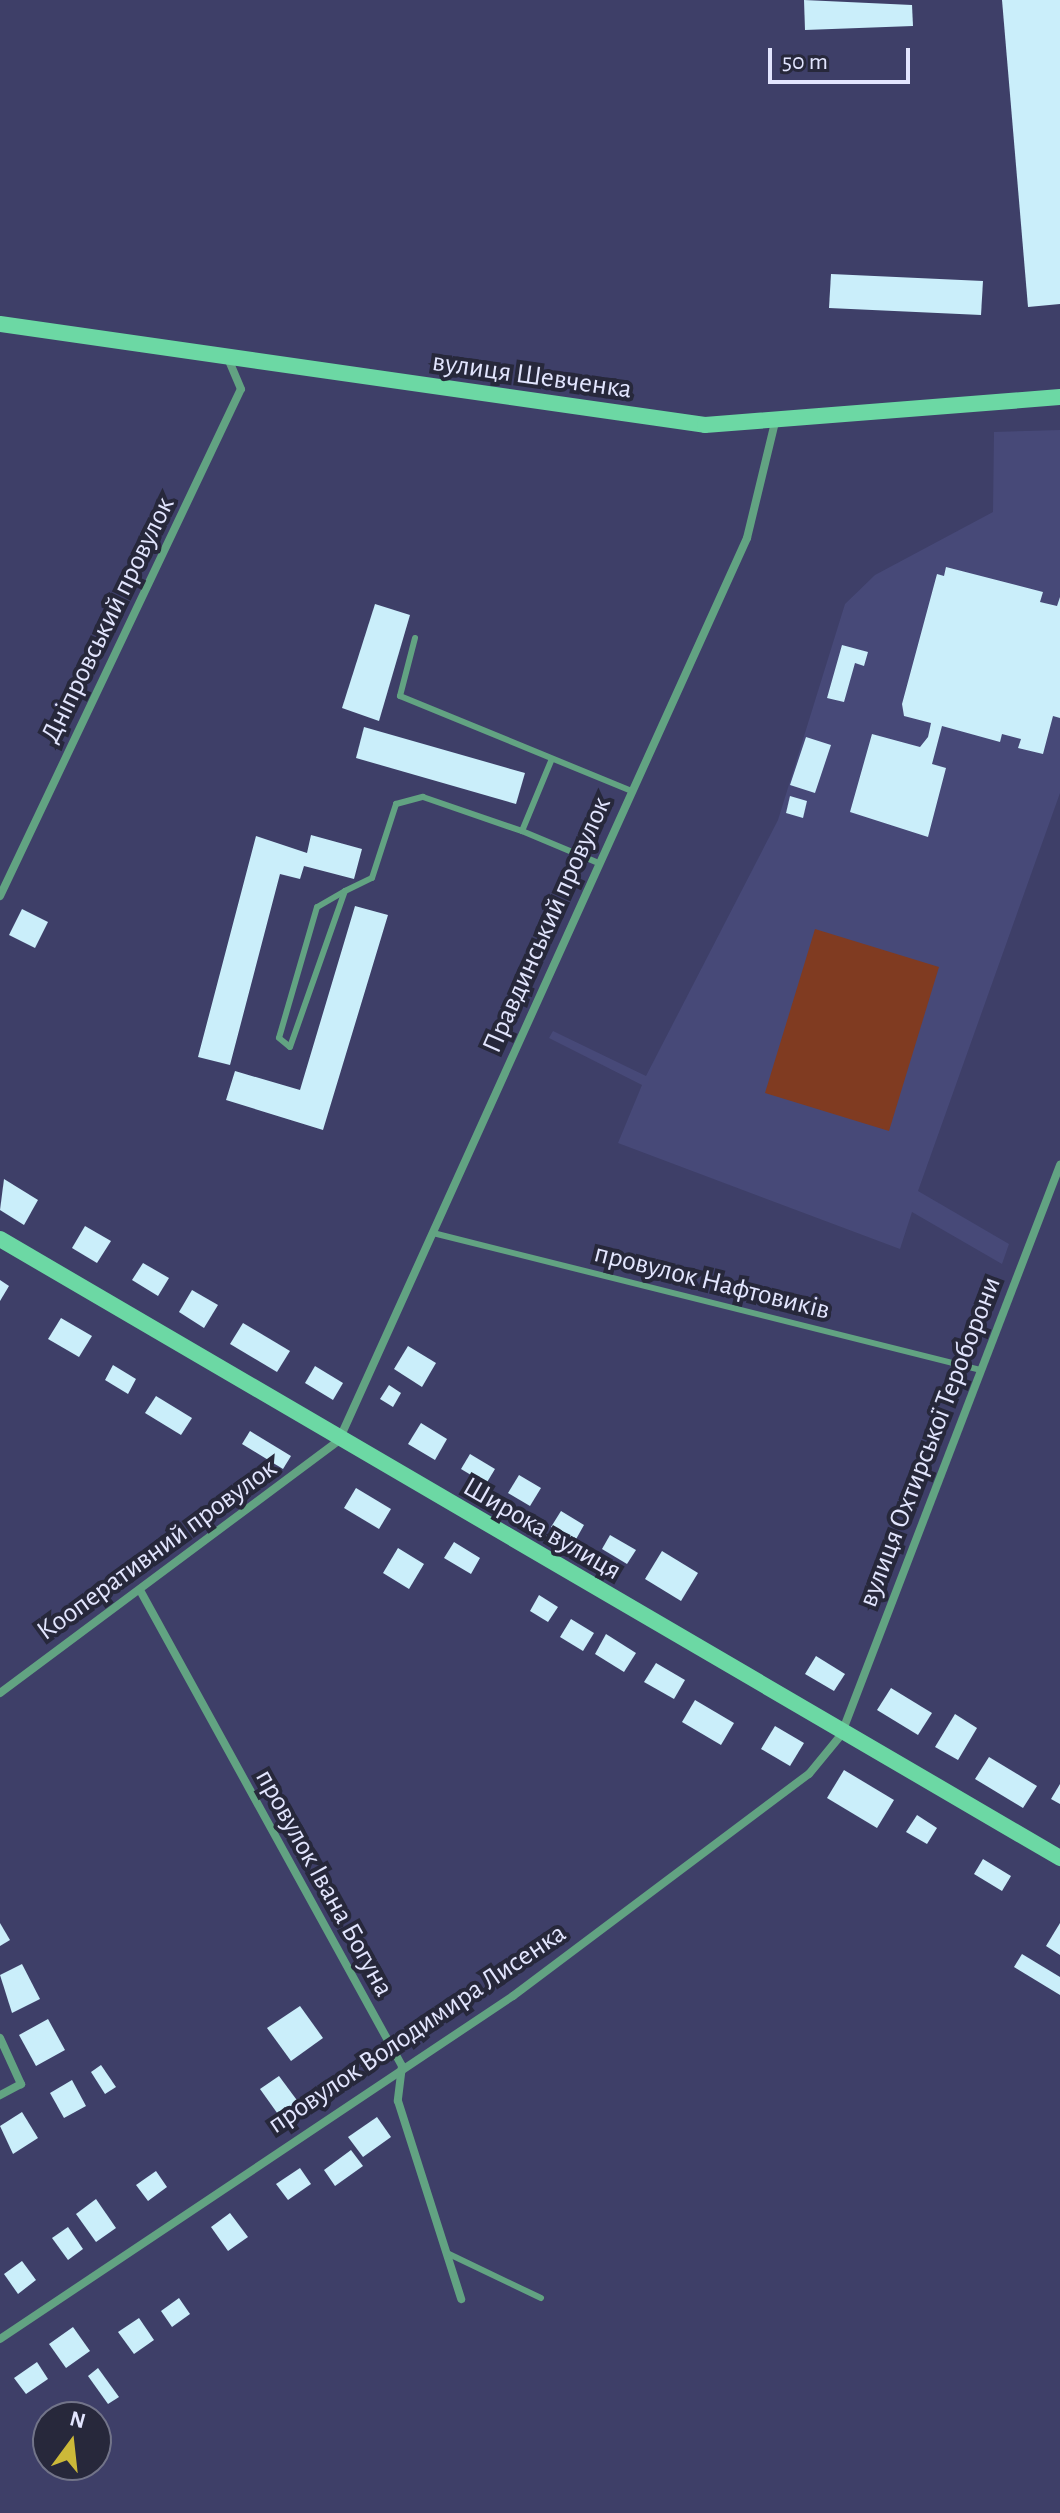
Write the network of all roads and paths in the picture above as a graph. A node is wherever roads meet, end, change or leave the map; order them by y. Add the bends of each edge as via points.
1 (0, 324) edge
2 (229, 361) junction
3 (1060, 397) edge
4 (775, 422) junction
5 (415, 638) dead end
6 (551, 761) junction
7 (632, 791) junction
8 (522, 831) junction
9 (596, 862) junction
10 (345, 891) junction
11 (0, 896) edge
12 (1060, 1165) edge
13 (433, 1233) junction
14 (0, 1239) edge
15 (981, 1370) junction
16 (339, 1440) junction
17 (141, 1592) junction
18 (0, 1693) edge
19 (841, 1735) junction
20 (1060, 1858) edge
21 (0, 2038) edge
22 (402, 2066) junction
23 (0, 2095) edge
24 (449, 2254) junction
25 (541, 2298) dead end
26 (461, 2299) dead end
27 (0, 2339) edge

1 - 2 street, вулиця Шевченка
2 - 4 street, вулиця Шевченка via 705,425
2 - 11 street, Дніпровський провулок via 241,389
3 - 4 street, вулиця Шевченка
4 - 7 street, Правдинський провулок via 747,538
5 - 6 lane via 400,696
6 - 7 lane
6 - 8 lane
7 - 9 street, Правдинський провулок
8 - 9 lane
8 - 10 lane via 423,797 396,804 372,878
9 - 13 street, Правдинський провулок
10 - 10 lane via 298,1035 290,1047 279,1038 317,907
12 - 15 street, вулиця Охтирської Тероборони
13 - 15 lane, провулок Нафтовиків
13 - 16 street, Правдинський провулок
14 - 16 street, Широка вулиця
15 - 19 street, вулиця Охтирської Тероборони
16 - 17 street, Кооперативний провулок
16 - 19 street, Широка вулиця
17 - 18 street, Кооперативний провулок
17 - 22 street, провулок Івана Богуна
19 - 20 street, Широка вулиця
19 - 22 street, провулок Володимира Лисенка via 809,1774 614,1924
21 - 23 street via 21,2084
22 - 24 street via 398,2101
22 - 27 street, провулок Володимира Лисенка
24 - 25 lane
24 - 26 street

